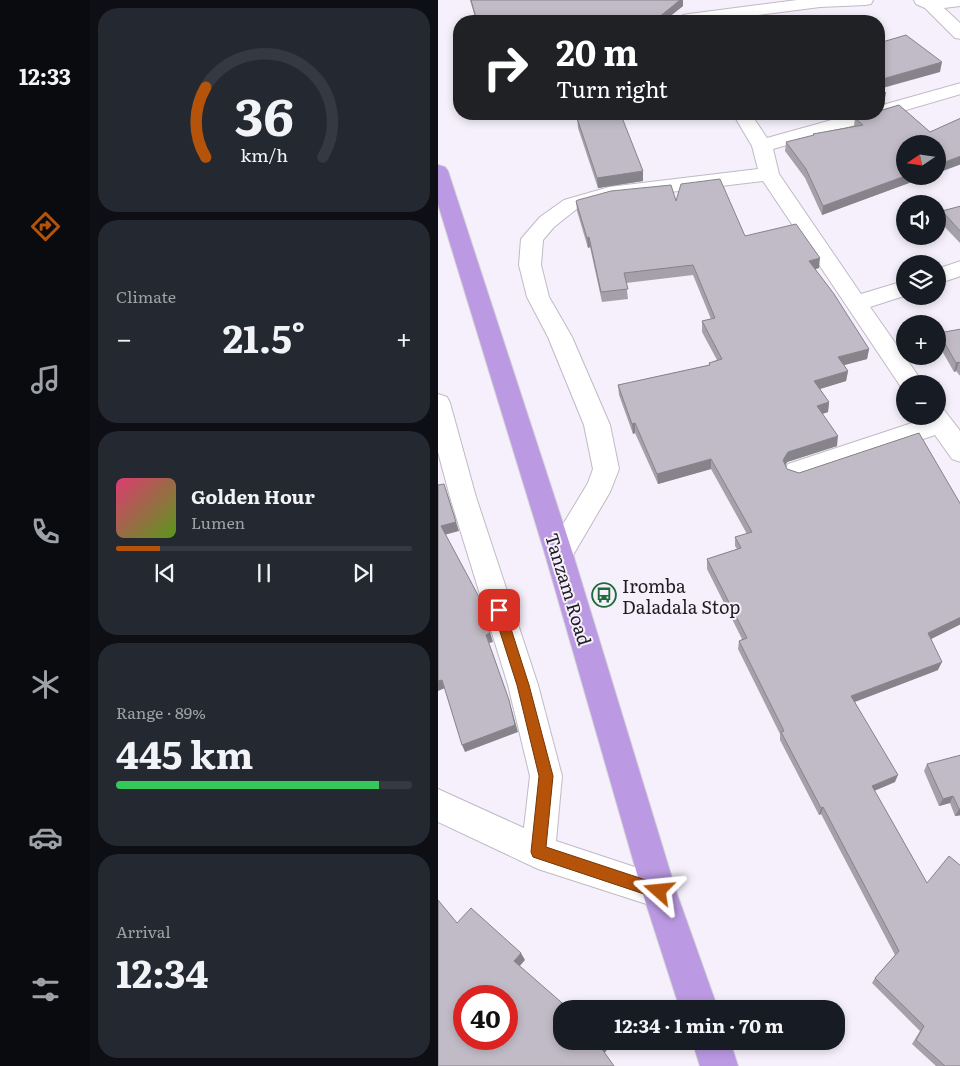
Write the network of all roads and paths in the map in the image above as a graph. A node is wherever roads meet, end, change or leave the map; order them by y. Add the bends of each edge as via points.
1 (865, 0) edge
2 (960, 1) edge
3 (926, 2) edge
4 (689, 14) edge
5 (960, 34) edge
6 (960, 88) edge
7 (885, 110) edge
8 (746, 120) edge
9 (852, 120) edge
10 (762, 146) junction
11 (438, 170) edge
12 (769, 174) junction
13 (960, 268) edge
14 (946, 273) edge
15 (896, 291) edge
16 (856, 304) junction
17 (906, 375) edge
18 (438, 402) edge
19 (924, 425) edge
20 (941, 425) edge
21 (960, 452) edge
22 (797, 471) edge
23 (559, 554) junction
24 (440, 808) edge
25 (538, 852) junction
26 (659, 891) junction
27 (697, 1000) edge
28 (714, 1050) edge
29 (719, 1066) edge

1 - 4 street
2 - 3 street
3 - 5 street
6 - 7 street
8 - 10 street
9 - 10 street
10 - 12 street
11 - 23 highway, Tanzam Road
12 - 16 street
12 - 23 street via 609,193 571,204 547,222 532,240 530,265 538,297 560,337 597,425 606,470 601,485
13 - 14 street
15 - 16 street
16 - 17 street
18 - 25 street via 463,496 523,685 546,776
19 - 22 street
20 - 21 street
23 - 26 highway, Tanzam Road
24 - 25 street
25 - 26 street
26 - 27 highway, Tanzam Road
28 - 29 highway

